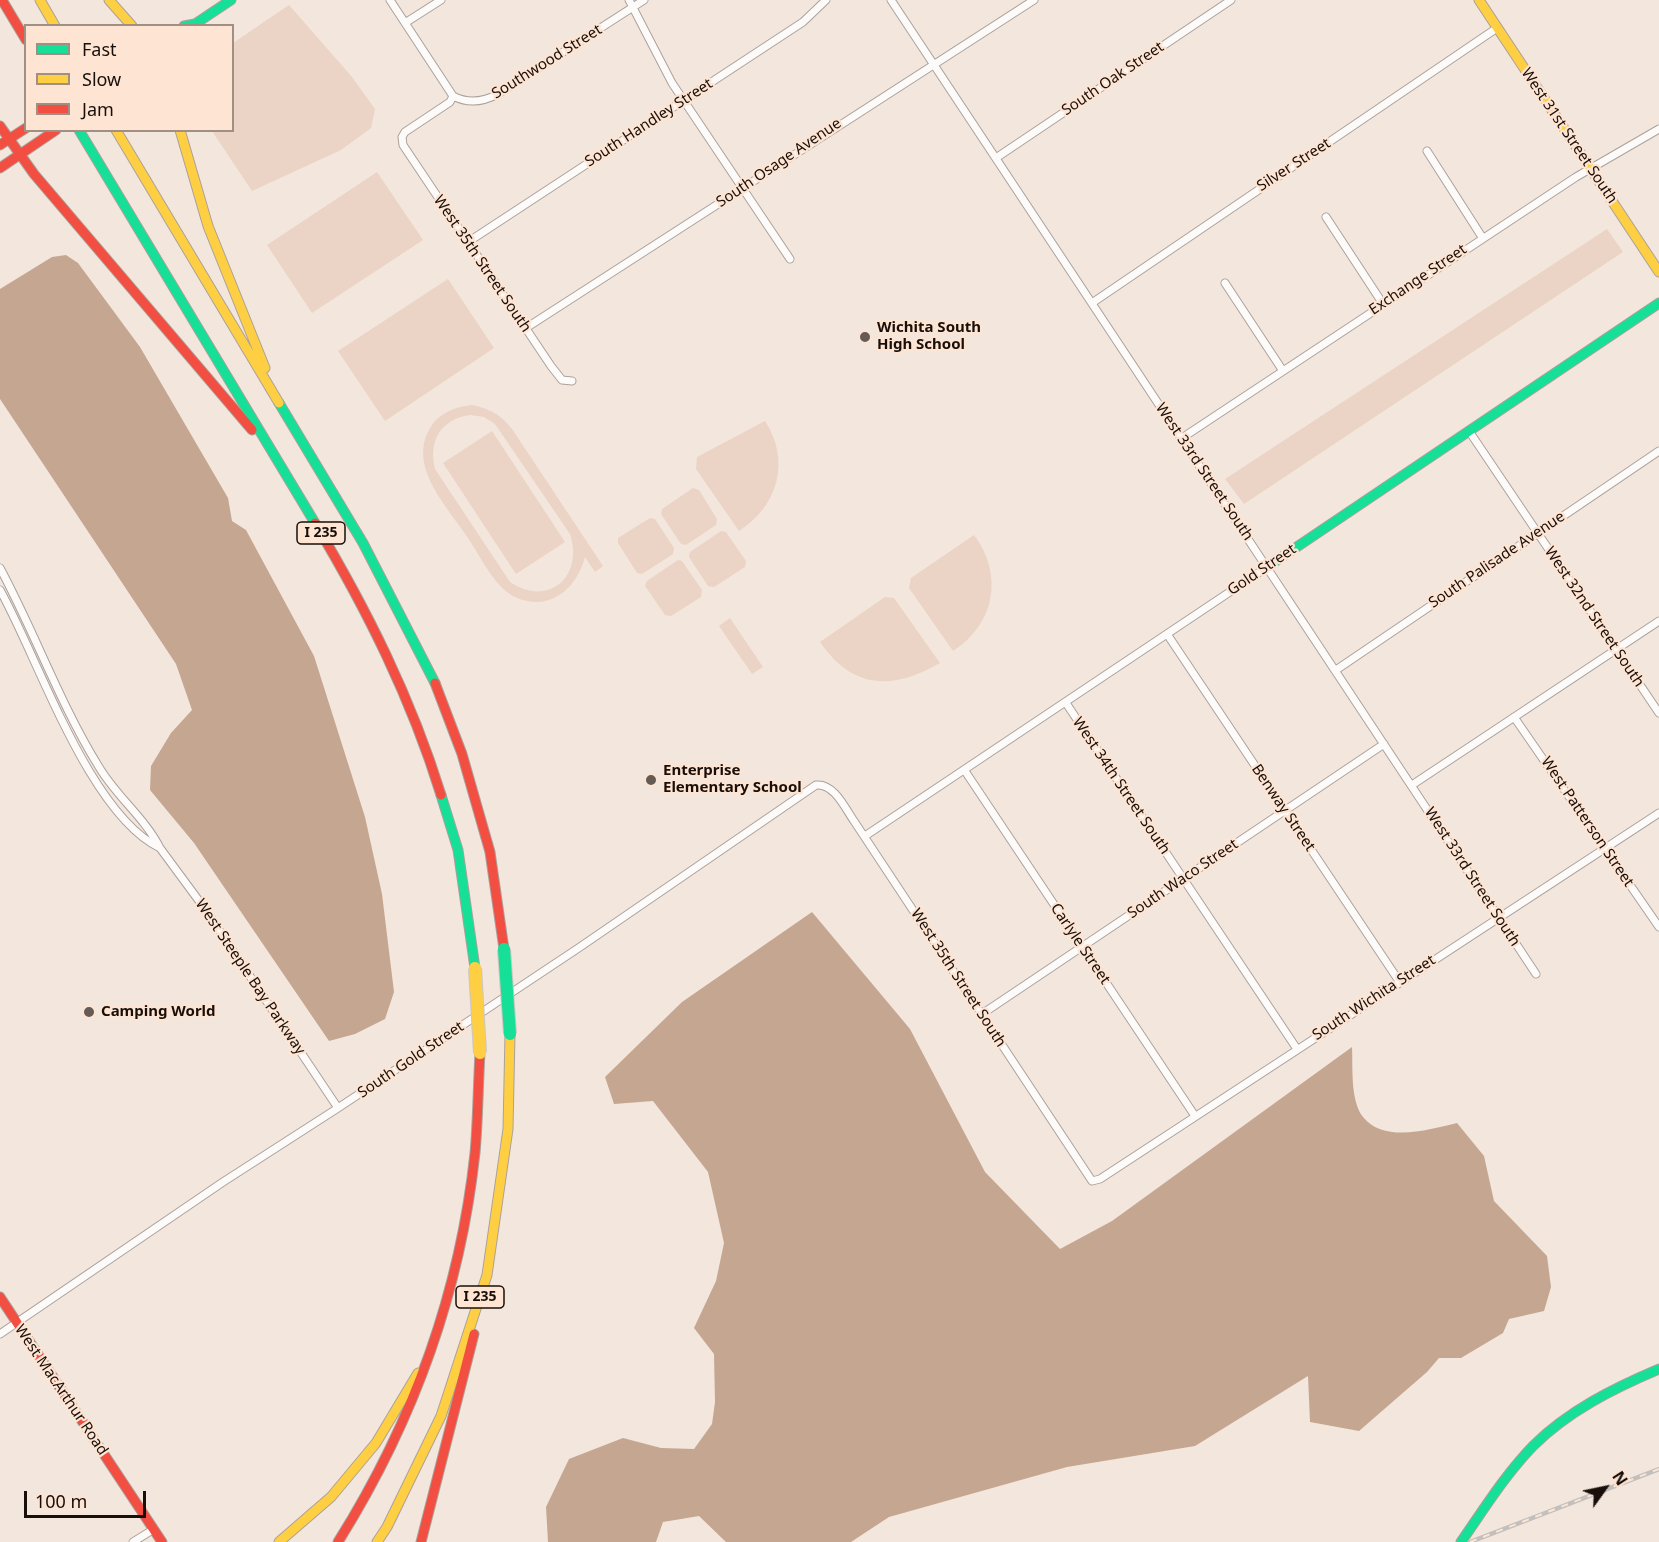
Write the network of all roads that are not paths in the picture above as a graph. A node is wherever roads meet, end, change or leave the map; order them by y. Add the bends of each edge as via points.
1 (2, 0) edge
2 (40, 0) edge
3 (109, 0) edge
4 (231, 0) edge
5 (390, 0) edge
6 (441, 0) edge
7 (629, 0) edge
8 (644, 0) edge
9 (826, 0) edge
10 (891, 0) edge
11 (1034, 0) edge
12 (1231, 0) edge
13 (1479, 0) edge
14 (632, 8) junction
15 (405, 23) junction
16 (53, 24) edge
17 (130, 24) edge
18 (193, 24) edge
19 (1497, 28) junction
20 (24, 36) edge
21 (934, 66) junction
22 (453, 96) junction
23 (683, 100) junction
24 (0, 126) edge
25 (24, 129) edge
26 (1659, 129) edge
27 (53, 132) edge
28 (80, 132) edge
29 (117, 132) edge
30 (181, 132) edge
31 (4, 143) edge
32 (1427, 152) dead end
33 (19, 156) junction
34 (996, 158) junction
35 (0, 168) edge
36 (1592, 170) junction
37 (741, 189) junction
38 (1326, 217) dead end
39 (1482, 237) junction
40 (468, 242) junction
41 (790, 260) dead end
42 (1659, 272) edge
43 (1225, 284) dead end
44 (1092, 303) junction
45 (1659, 303) edge
46 (1383, 304) junction
47 (526, 328) junction
48 (1283, 371) junction
49 (572, 381) dead end
50 (282, 408) junction
51 (1469, 431) junction
52 (1182, 438) junction
53 (1659, 451) edge
54 (275, 457) junction
55 (1536, 534) junction
56 (1267, 567) junction
57 (0, 568) edge
58 (0, 590) edge
59 (1659, 621) edge
60 (1167, 634) junction
61 (1616, 649) junction
62 (1336, 670) junction
63 (1066, 703) junction
64 (1659, 713) edge
65 (1514, 717) junction
66 (1384, 744) junction
67 (964, 771) junction
68 (820, 785) joint
69 (1412, 785) junction
70 (1285, 810) junction
71 (1659, 813) edge
72 (865, 836) junction
73 (160, 848) junction
74 (1605, 850) junction
75 (1183, 879) junction
76 (1500, 919) junction
77 (1659, 927) edge
78 (1082, 946) junction
79 (1536, 974) dead end
80 (1399, 981) junction
81 (982, 1014) junction
82 (1297, 1049) junction
83 (338, 1108) junction
84 (1195, 1116) junction
85 (1089, 1179) joint
86 (0, 1297) edge
87 (479, 1299) junction
88 (16, 1322) junction
89 (0, 1334) edge
90 (434, 1339) junction
91 (1659, 1369) edge
92 (154, 1529) junction
93 (133, 1542) edge
94 (162, 1542) edge
95 (279, 1542) edge
96 (338, 1542) edge
97 (377, 1542) edge
98 (421, 1542) edge
99 (1461, 1542) edge

1 - 20 main road
2 - 16 main road
3 - 17 main road
4 - 18 main road
5 - 15 street
6 - 15 street
7 - 14 street
8 - 14 street, Southwood Street
9 - 23 street, South Handley Street via 803,22
10 - 21 street, West 33rd Street South
11 - 21 street, South Osage Avenue
12 - 34 street, South Oak Street
13 - 19 main road, West 31st Street South
14 - 22 street, Southwood Street via 492,98 470,102
14 - 23 street
15 - 22 street
19 - 36 main road, West 31st Street South
19 - 44 street, Silver Street
21 - 34 street, West 33rd Street South
21 - 37 street, South Osage Avenue
22 - 40 street, West 35th Street South via 402,137 403,145
23 - 37 street
23 - 40 street, South Handley Street
24 - 31 main road
25 - 31 main road
26 - 36 street, Exchange Street
27 - 33 main road
28 - 54 main road, I 235
29 - 50 main road, I 235
30 - 50 main road via 208,226
31 - 33 main road
32 - 39 street
33 - 35 main road
33 - 54 main road
34 - 44 street, West 33rd Street South
36 - 39 street, Exchange Street
36 - 42 main road, West 31st Street South
37 - 41 street
37 - 47 street, South Osage Avenue
38 - 46 street
39 - 46 street, Exchange Street
40 - 47 street, West 35th Street South
43 - 48 street
44 - 52 street, West 33rd Street South
45 - 51 main road, Gold Street
46 - 48 street, Exchange Street
47 - 49 street, West 35th Street South via 562,380
48 - 52 street, Exchange Street
50 - 87 main road, I 235, bridge via 363,543 432,674 462,754 489,852 504,949 510,1034 508,1129 487,1275
51 - 55 street, West 32nd Street South
51 - 56 main road, Gold Street
52 - 56 street, West 33rd Street South
53 - 55 street, South Palisade Avenue
54 - 90 main road, I 235, bridge via 385,648 424,739 458,850 476,968 480,1053 473,1165 465,1220 453,1281
55 - 61 street, West 32nd Street South
55 - 62 street, South Palisade Avenue
56 - 60 street, Gold Street
56 - 62 street, West 33rd Street South
57 - 73 street, West Steeple Bay Parkway via 87,747
58 - 73 street, West Steeple Bay Parkway via 91,774 134,830
59 - 61 street
60 - 63 street, Gold Street
60 - 70 street, Benway Street
61 - 64 street, West 32nd Street South
61 - 65 street
62 - 66 street, West 33rd Street South
63 - 67 street, Gold Street
63 - 75 street, West 34th Street South
65 - 69 street
65 - 74 street, West Patterson Street
66 - 69 street, West 33rd Street South
66 - 70 street, South Waco Street
67 - 72 street, Gold Street
67 - 78 street, Carlyle Street
68 - 72 street, West 35th Street South via 831,789
68 - 83 street, South Gold Street via 766,817
69 - 76 street, West 33rd Street South
70 - 75 street, South Waco Street
70 - 80 street, Benway Street
71 - 74 street, South Wichita Street
72 - 81 street, West 35th Street South
73 - 83 street, West Steeple Bay Parkway
74 - 76 street, South Wichita Street
74 - 77 street, West Patterson Street
75 - 78 street, South Waco Street
75 - 82 street, West 34th Street South
76 - 79 street, West 33rd Street South
76 - 80 street, South Wichita Street
78 - 81 street, South Waco Street
78 - 84 street, Carlyle Street
80 - 82 street, South Wichita Street
81 - 85 street, West 35th Street South
82 - 84 street, South Wichita Street
83 - 88 street, South Gold Street
84 - 85 street, South Wichita Street via 1100,1179
86 - 88 main road, West MacArthur Road
87 - 97 main road, I 235 via 441,1416
87 - 98 main road via 470,1357
88 - 89 street, South Gold Street
88 - 92 main road, West MacArthur Road
90 - 95 main road via 376,1443 331,1497
90 - 96 main road, I 235 via 417,1394 357,1515
91 - 99 main road via 1607,1391 1546,1434 1510,1473
92 - 93 street
92 - 94 main road, West MacArthur Road

